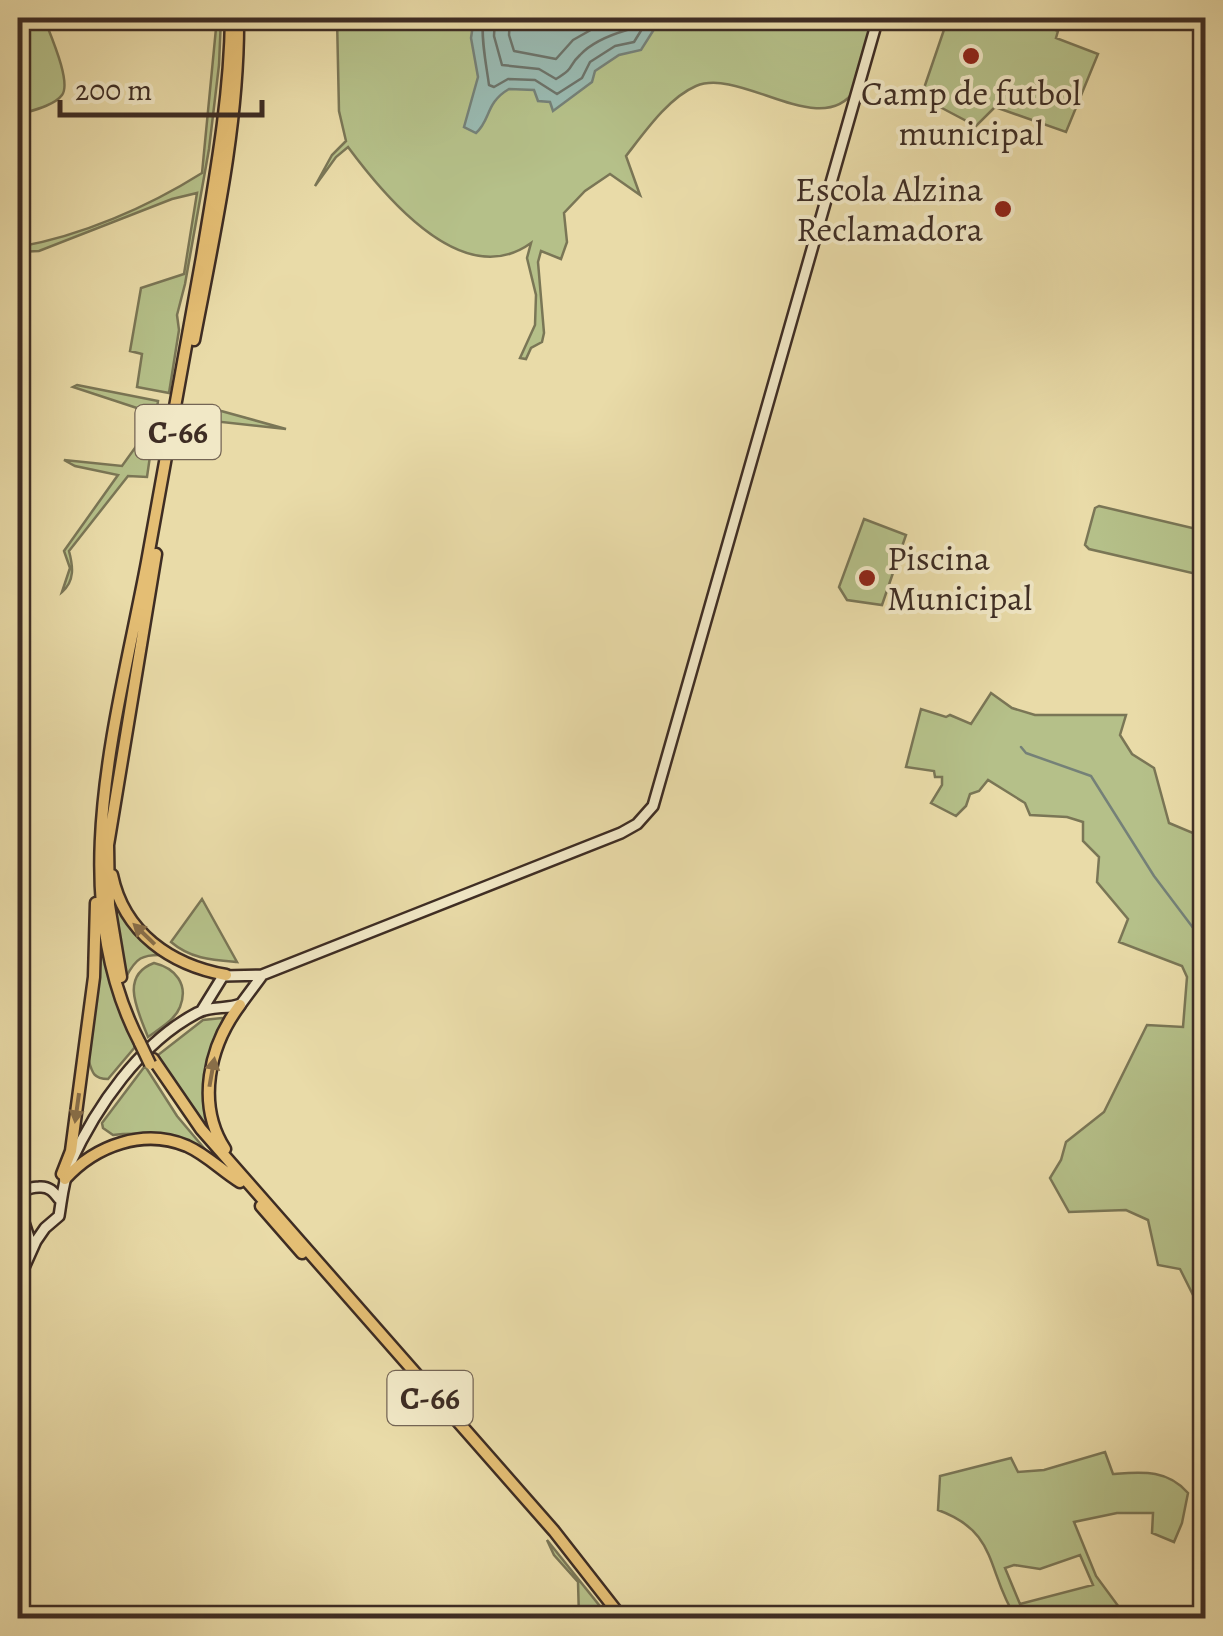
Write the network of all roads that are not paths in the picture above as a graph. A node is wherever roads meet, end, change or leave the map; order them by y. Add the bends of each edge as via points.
1 (235, 18) edge
2 (878, 18) edge
3 (113, 750) junction
4 (108, 845) junction
5 (226, 975) junction
6 (262, 975) junction
7 (242, 978) junction
8 (214, 990) junction
9 (248, 993) junction
10 (240, 1005) junction
11 (223, 1006) junction
12 (202, 1010) junction
13 (142, 1041) junction
14 (66, 1173) junction
15 (245, 1183) junction
16 (44, 1187) junction
17 (59, 1199) junction
18 (25, 1222) junction
19 (44, 1228) junction
20 (30, 1250) junction
21 (18, 1282) edge
22 (619, 1618) edge

1 - 3 highway, C-66 via 212,201
1 - 4 highway, C-66 via 224,170
2 - 6 main road via 653,806 622,833
3 - 13 highway, C-66 via 101,840 102,916 110,963
3 -> 14 highway via 98,822 94,977
5 -> 4 highway via 180,962 142,934 118,896
4 - 13 highway, C-66 via 116,952
5 - 7 main road
5 - 8 main road
6 - 7 main road
6 - 9 main road
7 - 9 main road
8 - 11 main road
8 - 12 main road
9 - 10 main road
10 - 11 main road
15 -> 10 highway via 217,1135 208,1098 212,1062
11 - 12 main road
12 - 14 main road via 165,1034 131,1070
13 - 15 highway, C-66, bridge via 184,1116
14 - 15 highway via 104,1150 150,1138 186,1146
14 - 16 main road
14 - 17 main road
15 - 22 highway, C-66
16 - 17 main road
16 - 18 main road via 21,1198
17 - 19 main road via 59,1216
18 - 19 main road
18 - 20 main road
19 - 20 main road
20 - 21 main road

